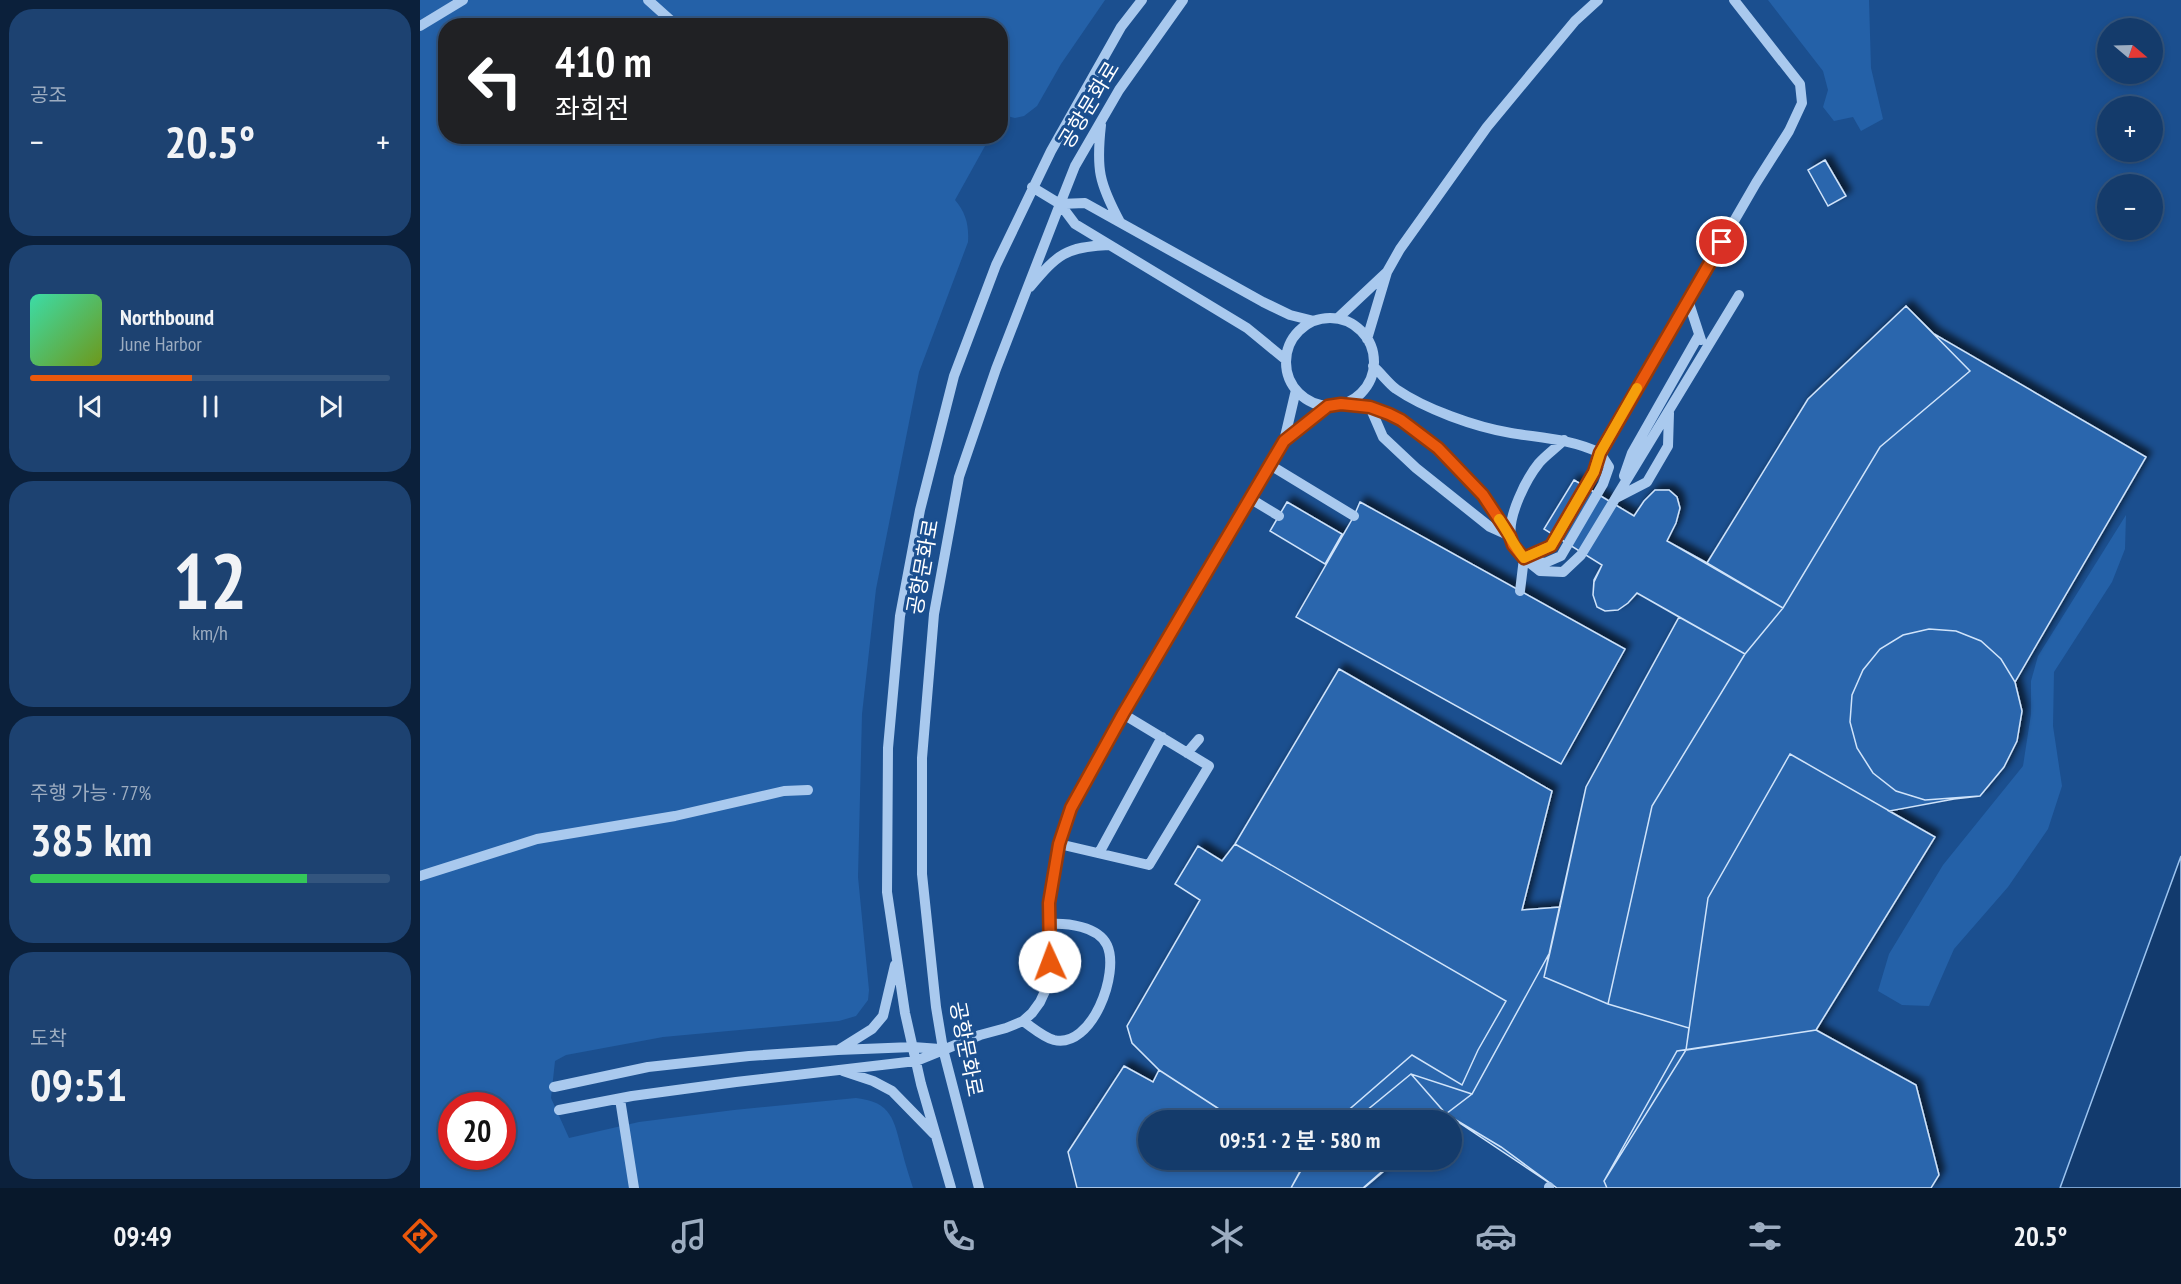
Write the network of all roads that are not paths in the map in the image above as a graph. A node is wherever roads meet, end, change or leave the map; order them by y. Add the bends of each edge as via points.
1 (464, 0) edge
2 (648, 0) edge
3 (1142, 0) edge
4 (1183, 0) edge
5 (1598, 0) edge
6 (1734, 0) edge
7 (668, 18) edge
8 (420, 26) edge
9 (1101, 120) junction
10 (1032, 187) junction
11 (1059, 204) junction
12 (1120, 222) junction
13 (1110, 245) junction
14 (1387, 272) junction
15 (1024, 295) junction
16 (1739, 295) dead end
17 (1688, 300) junction
18 (1338, 318) junction
19 (1314, 321) junction
20 (1699, 335) junction
21 (1367, 339) junction
22 (1704, 352) junction
23 (1286, 360) junction
24 (1373, 366) junction
25 (1296, 390) junction
26 (1341, 404) junction
27 (1328, 406) junction
28 (1370, 407) junction
29 (1669, 410) junction
30 (1564, 440) junction
31 (1284, 441) junction
32 (1600, 453) junction
33 (1270, 465) junction
34 (1616, 498) junction
35 (1251, 499) junction
36 (1279, 516) dead end
37 (1354, 516) dead end
38 (1510, 536) junction
39 (1524, 558) junction
40 (1520, 591) dead end
41 (1123, 714) junction
42 (1162, 737) junction
43 (1199, 739) dead end
44 (1187, 753) junction
45 (808, 790) dead end
46 (1059, 844) junction
47 (1099, 853) junction
48 (420, 876) edge
49 (1049, 924) junction
50 (897, 958) junction
51 (1023, 1021) junction
52 (913, 1047) junction
53 (943, 1049) junction
54 (838, 1050) junction
55 (916, 1061) junction
56 (840, 1070) junction
57 (554, 1087) dead end
58 (620, 1099) junction
59 (560, 1110) dead end
60 (937, 1137) junction
61 (634, 1188) edge
62 (951, 1188) edge
63 (979, 1188) edge

1 - 8 street
2 - 7 street
3 - 10 street, 공항문화로 via 1121,27
4 - 9 street, 공항문화로
5 - 14 street via 1575,21 1486,127
6 - 17 street via 1800,84 1802,103
9 - 11 street, 공항문화로
9 - 12 street via 1100,179
10 - 11 street
10 - 50 street, 공항문화로 via 996,265 954,376 920,510 900,616 888,759 887,892
11 - 12 street via 1084,202
11 - 13 street via 1076,224
11 - 15 street, 공항문화로
12 - 19 street via 1263,302
13 - 15 street via 1066,251 1051,262
13 - 23 street via 1247,328
14 - 18 street
14 - 21 street
15 - 53 street, 공항문화로 via 959,477 934,614 922,758 922,874
16 - 22 street
17 - 20 street
17 - 32 street
18 - 19 street
18 - 21 street via 1360,329
19 - 23 street via 1294,336
20 - 22 street
20 - 34 street via 1632,453
21 - 24 street via 1373,352
22 - 29 street
23 - 25 street
24 - 26 street via 1363,390
24 - 30 street via 1395,388 1433,408 1508,432
25 - 27 street via 1316,404
25 - 31 street
26 - 27 street
26 - 28 street
27 - 31 street
28 - 38 street via 1401,420 1438,448 1483,495
28 - 38 street via 1383,437 1416,468 1490,527
29 - 34 street
29 - 34 street via 1668,446 1647,482
30 - 32 street
30 - 38 street via 1540,463 1524,487
31 - 33 street
32 - 39 street via 1594,472 1551,546
33 - 35 street
33 - 37 street
34 - 39 street via 1581,555 1563,572 1540,571
35 - 36 street
35 - 41 street
38 - 39 street
39 - 40 street
41 - 42 street
41 - 46 street via 1071,808
42 - 44 street
42 - 47 street
43 - 44 street
44 - 47 street via 1209,766 1149,865
45 - 48 street via 784,790 675,816 537,839
46 - 47 street
46 - 49 street
49 - 51 street via 1046,989
49 - 51 street via 1065,923 1096,933 1110,956 1108,981 1090,1024 1074,1038 1055,1040
50 - 52 street, 공항문화로
50 - 54 street via 883,1016 872,1029
51 - 53 street
52 - 53 street
52 - 54 street
52 - 55 street, 공항문화로
53 - 55 street
53 - 63 street, 공항문화로
54 - 57 street via 648,1067
55 - 56 street
55 - 60 street, 공항문화로
56 - 58 street
56 - 60 street via 892,1090
58 - 59 street
58 - 61 street
60 - 62 street, 공항문화로

